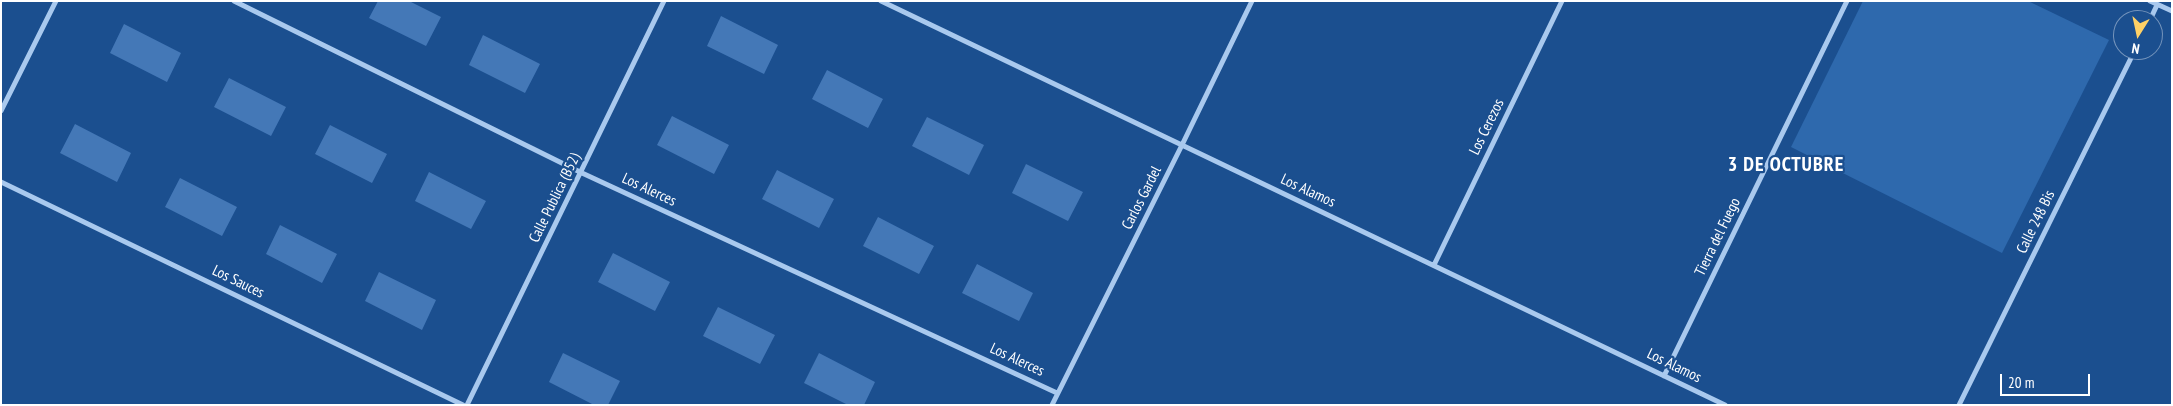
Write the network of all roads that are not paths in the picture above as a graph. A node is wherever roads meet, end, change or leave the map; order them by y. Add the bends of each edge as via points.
1 (56, 1) edge
2 (234, 1) edge
3 (664, 1) edge
4 (881, 1) edge
5 (1252, 1) edge
6 (1562, 1) edge
7 (1847, 1) edge
8 (2150, 1) edge
9 (2157, 4) junction
10 (2154, 10) edge
11 (2172, 11) edge
12 (2130, 60) edge
13 (1, 111) edge
14 (1182, 145) junction
15 (582, 173) junction
16 (1, 182) edge
17 (1434, 264) junction
18 (1664, 376) junction
19 (1057, 393) junction
20 (465, 405) edge
21 (1052, 405) edge
22 (1725, 405) edge
23 (1959, 405) edge

1 - 13 street
2 - 15 street, Los Alerces
3 - 15 street, Calle Publica (B52)
4 - 14 street, Los Alamos
5 - 14 street, Carlos Gardel
6 - 17 street, Los Cerezos
7 - 18 street, Tierra del Fuego
8 - 9 street
9 - 10 street
9 - 11 street
12 - 23 street, Calle 248 Bis
14 - 17 street, Los Alamos
14 - 19 street, Carlos Gardel
15 - 19 street, Los Alerces
15 - 20 street, Calle Publica (B52)
16 - 20 street, Los Sauces
17 - 18 street, Los Alamos
18 - 22 street, Los Alamos
19 - 21 street, Carlos Gardel

